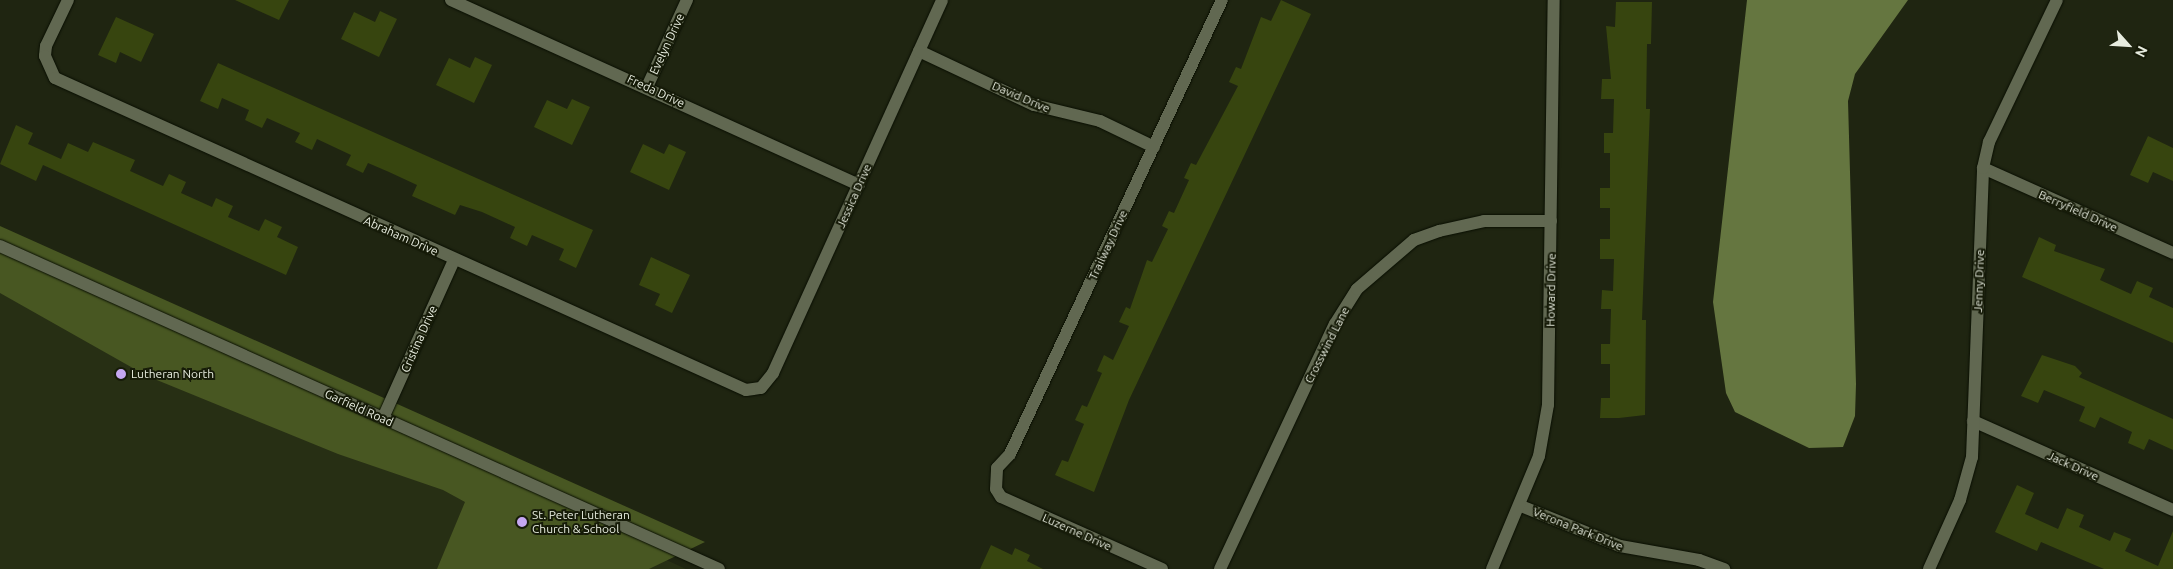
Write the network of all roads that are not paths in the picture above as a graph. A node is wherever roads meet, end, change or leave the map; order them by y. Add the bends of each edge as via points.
1 (68, 0) edge
2 (451, 0) edge
3 (687, 0) edge
4 (942, 0) edge
5 (1222, 0) edge
6 (1554, 0) edge
7 (2057, 0) edge
8 (919, 51) junction
9 (647, 87) junction
10 (1154, 147) junction
11 (1984, 168) junction
12 (859, 185) junction
13 (1551, 221) junction
14 (0, 246) edge
15 (2173, 253) edge
16 (454, 260) junction
17 (761, 388) joint
18 (383, 418) junction
19 (1973, 421) junction
20 (996, 489) joint
21 (1520, 506) junction
22 (2173, 510) edge
23 (719, 569) edge
24 (1162, 569) edge
25 (1220, 569) edge
26 (1492, 569) edge
27 (1724, 569) edge
28 (1929, 569) edge

1 - 16 street, Abraham Drive via 46,46 48,67 64,82
2 - 9 street, Freda Drive
3 - 9 street, Evelyn Drive
4 - 8 street, Jessica Drive
5 - 10 street, Trailway Drive
6 - 13 street, Howard Drive
7 - 11 street, Jenny Drive via 2002,109
8 - 10 street, David Drive via 1034,105 1100,121
8 - 12 street, Jessica Drive
9 - 12 street, Freda Drive
10 - 20 street, Trailway Drive via 1010,454 997,468
11 - 15 street, Berryfield Drive
11 - 19 street, Jenny Drive
12 - 17 street, Jessica Drive via 780,358
13 - 21 street, Howard Drive via 1548,405 1539,456
13 - 25 street, Crosswind Lane via 1484,221 1439,231 1414,240 1357,289 1335,324
14 - 18 street, Garfield Road
16 - 17 street, Abraham Drive via 716,378 746,390
16 - 18 street, Cristina Drive
18 - 23 street, Garfield Road
19 - 22 street, Jack Drive
19 - 28 street, Jenny Drive via 1972,457 1960,500
20 - 24 street, Luzerne Drive via 1014,504
21 - 26 street, Howard Drive
21 - 27 street, Verona Park Drive via 1620,546 1698,560

